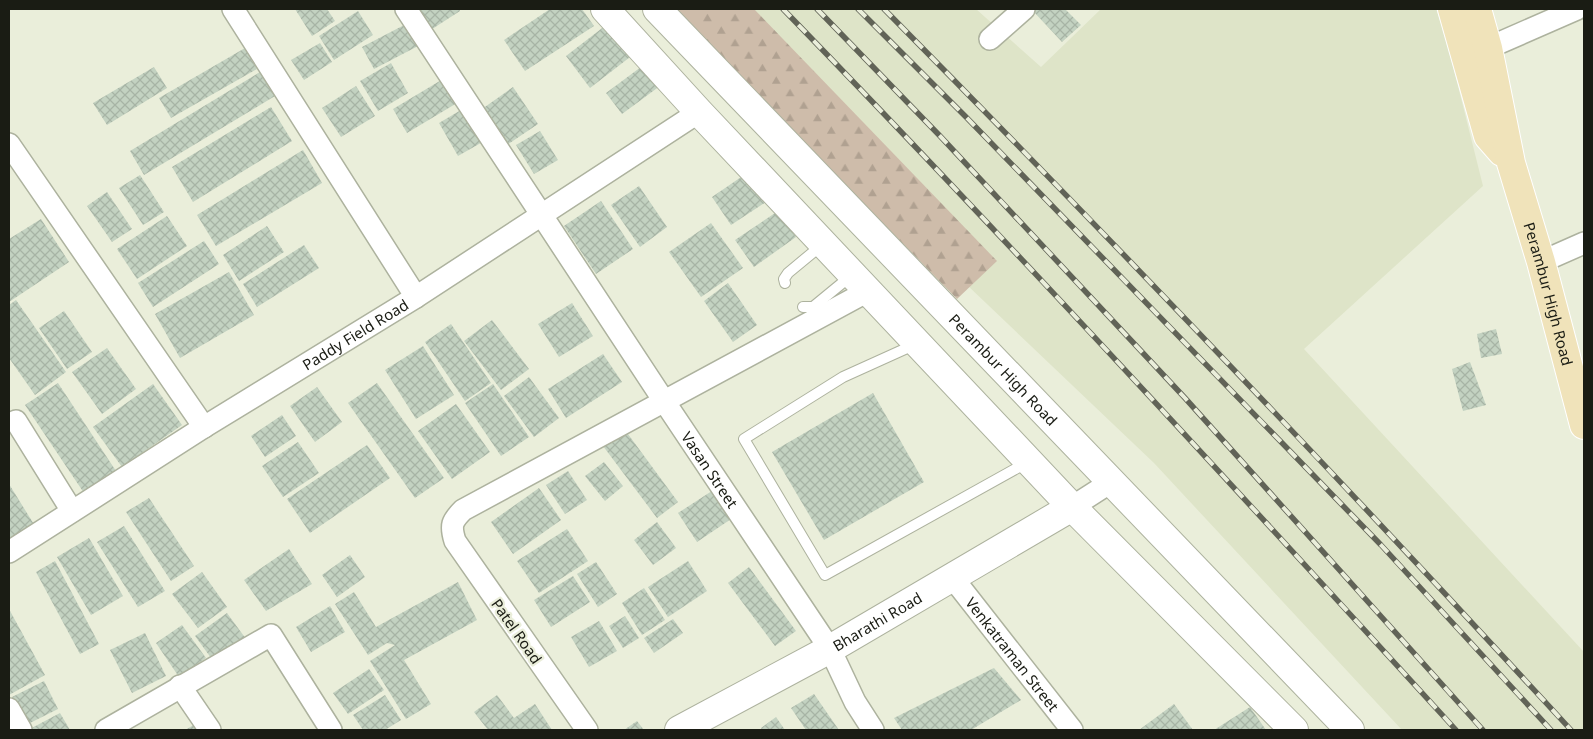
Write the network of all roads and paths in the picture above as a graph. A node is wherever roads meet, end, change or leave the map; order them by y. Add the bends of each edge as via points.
1 (233, 9) edge
2 (406, 9) edge
3 (605, 9) edge
4 (657, 9) edge
5 (1024, 9) edge
6 (1452, 9) edge
7 (1477, 9) edge
8 (1577, 9) edge
9 (990, 39) dead end
10 (1477, 53) junction
11 (699, 112) junction
12 (9, 144) edge
13 (541, 214) junction
14 (1584, 243) edge
15 (824, 244) junction
16 (1541, 262) junction
17 (785, 283) dead end
18 (861, 283) junction
19 (416, 296) junction
20 (803, 307) dead end
21 (918, 343) junction
22 (664, 401) junction
23 (16, 421) dead end
24 (1584, 425) edge
25 (204, 428) junction
26 (1029, 461) junction
27 (1111, 482) junction
28 (1072, 507) junction
29 (72, 511) junction
30 (9, 552) edge
31 (952, 577) junction
32 (830, 649) junction
33 (180, 686) junction
34 (9, 709) edge
35 (21, 730) edge
36 (106, 730) edge
37 (210, 730) edge
38 (331, 730) edge
39 (587, 730) edge
40 (679, 730) edge
41 (873, 730) edge
42 (1072, 730) edge
43 (1294, 730) edge
44 (1350, 730) edge

1 - 19 street
2 - 13 street, Vasan Street
3 - 11 main road
4 - 27 main road, Perambur High Road
5 - 9 street
6 - 10 main road, Perambur High Road
7 - 10 main road, Perambur High Road
8 - 10 street
10 - 16 main road, Perambur High Road via 1488,136 1511,162
11 - 13 street, Paddy Field Road
11 - 15 main road
12 - 25 street
13 - 19 street, Paddy Field Road
13 - 22 street, Vasan Street
14 - 16 street
15 - 17 lane via 788,273
15 - 18 main road
16 - 24 main road, Perambur High Road
18 - 20 lane via 812,307
18 - 21 main road
18 - 22 street
19 - 25 street, Paddy Field Road
21 - 26 main road
21 - 26 lane via 842,377 744,439 825,575
22 - 32 street, Vasan Street
22 - 39 street, Patel Road via 463,510 454,519 455,541
23 - 29 street
25 - 29 street, Paddy Field Road
26 - 28 main road
27 - 28 street
27 - 44 main road, Perambur High Road
28 - 31 main road, Bharathi Road
28 - 43 main road
29 - 30 street, Paddy Field Road
31 - 32 main road, Bharathi Road
31 - 42 street, Venkatraman Street
32 - 40 main road, Bharathi Road
32 - 41 street, Vasan Street via 855,702
33 - 36 street
33 - 37 street
33 - 38 street via 271,635
34 - 35 street

